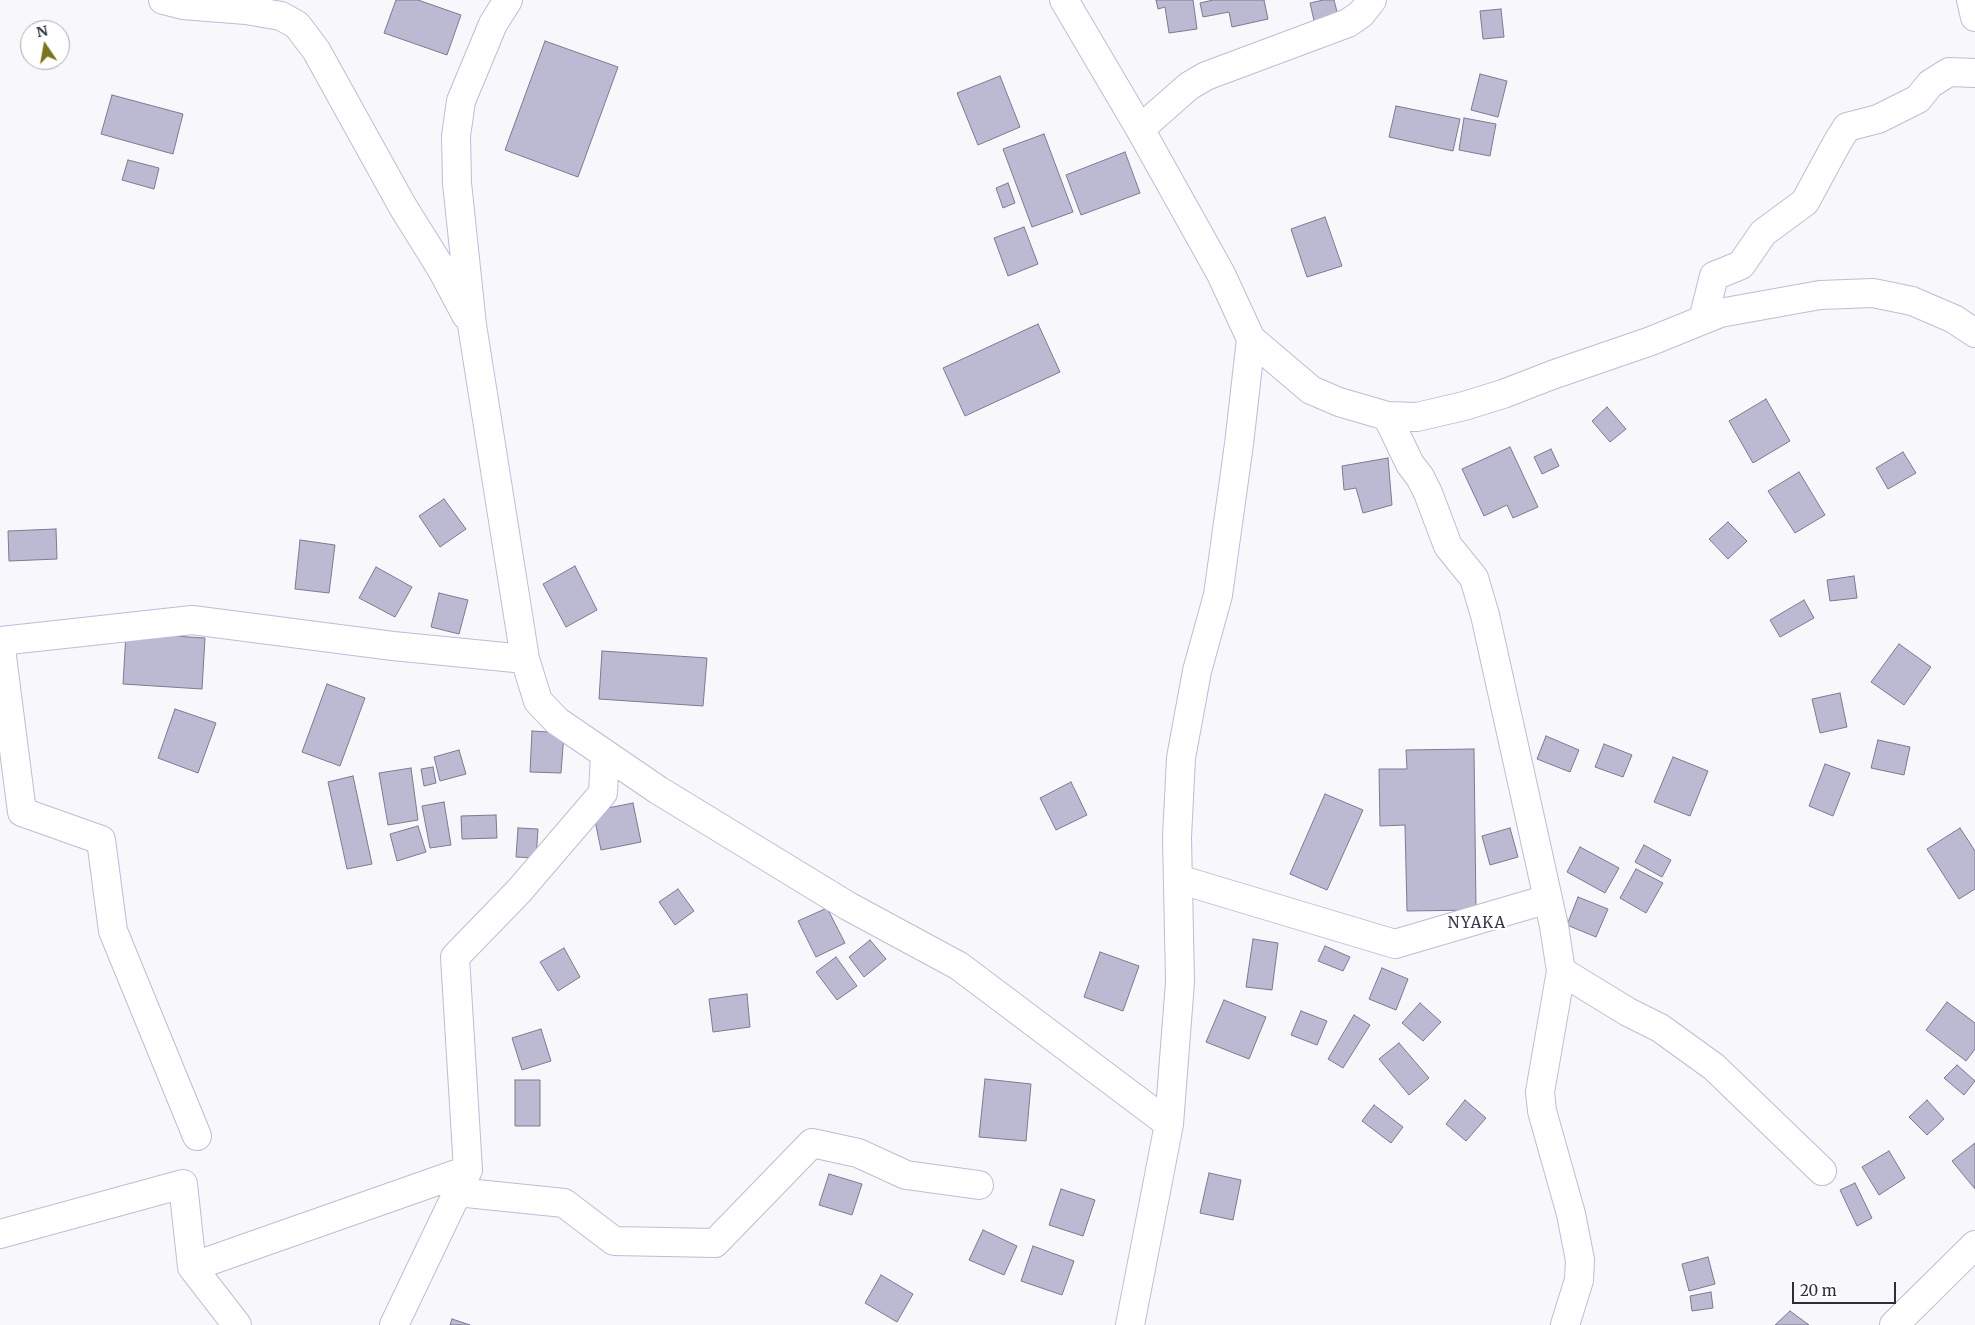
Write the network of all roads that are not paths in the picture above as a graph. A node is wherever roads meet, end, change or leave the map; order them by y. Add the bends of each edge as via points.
1 (163, 0) edge
2 (508, 0) edge
3 (1064, 0) edge
4 (1372, 0) edge
5 (1971, 0) edge
6 (1975, 17) edge
7 (1975, 73) edge
8 (1140, 129) junction
9 (1703, 320) junction
10 (472, 325) junction
11 (1975, 333) edge
12 (1251, 340) junction
13 (1387, 416) junction
14 (0, 641) edge
15 (525, 660) junction
16 (605, 754) junction
17 (1178, 879) junction
18 (1548, 899) junction
19 (1561, 971) junction
20 (1169, 1124) junction
21 (197, 1136) dead end
22 (1822, 1171) dead end
23 (462, 1181) junction
24 (979, 1185) dead end
25 (0, 1234) edge
26 (1975, 1245) edge
27 (192, 1267) junction
28 (237, 1325) edge
29 (394, 1325) edge
30 (1130, 1325) edge
31 (1565, 1325) edge
32 (1894, 1325) edge

1 - 10 street via 281,16 297,25 316,50
2 - 10 street via 493,24 461,101 456,136 457,184
3 - 8 street
4 - 8 street via 1348,23 1206,76
5 - 6 street
7 - 9 street via 1949,72 1930,84 1918,99 1878,119 1847,127 1805,202 1763,233 1741,265 1714,276
8 - 12 street via 1222,274
9 - 11 street via 1720,313 1820,295 1873,293 1912,301 1954,319
9 - 13 street via 1464,406 1417,417
10 - 15 street
12 - 13 street via 1311,390
12 - 17 street via 1218,595 1197,670 1180,758
13 - 18 street via 1428,493 1448,546 1474,578
14 - 15 street via 192,620
14 - 21 street via 22,812 102,840 113,931
15 - 16 street via 538,701 557,721
16 - 20 street via 848,906 959,966
16 - 23 street via 603,793 519,891 455,957
17 - 18 street via 1395,944
17 - 20 street via 1180,982
18 - 19 street
19 - 22 street via 1660,1028 1714,1067
19 - 31 street via 1540,1092 1580,1260 1579,1280
20 - 30 street
23 - 24 street via 564,1203 614,1241 715,1243 812,1142 858,1153 906,1175
23 - 27 street
23 - 29 street
25 - 27 street via 183,1184
26 - 32 street
27 - 28 street

